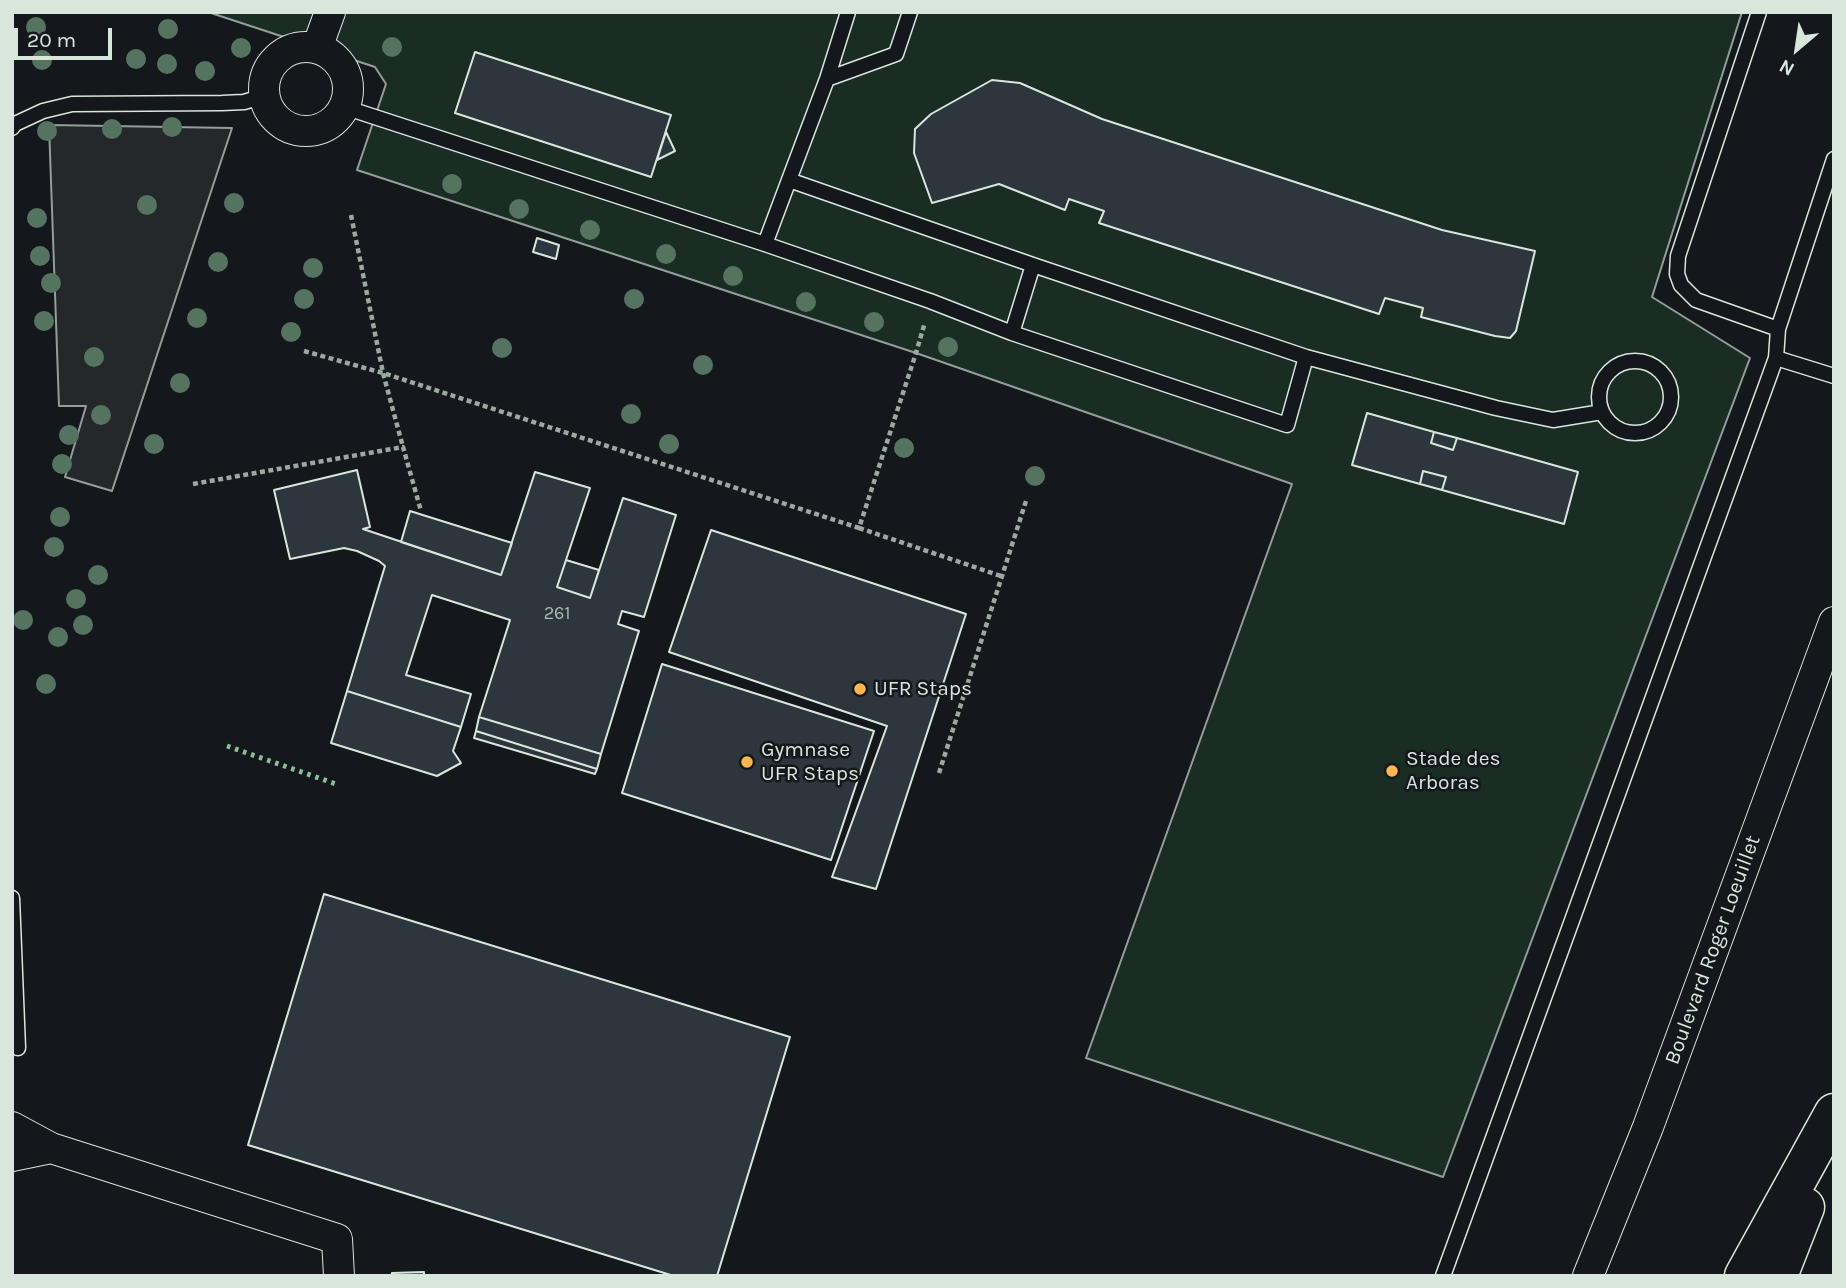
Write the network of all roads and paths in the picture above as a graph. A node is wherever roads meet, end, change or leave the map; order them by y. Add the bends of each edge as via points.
1 (330, 12) edge
2 (848, 12) edge
3 (910, 12) edge
4 (1759, 12) edge
5 (317, 48) junction
6 (827, 79) junction
7 (264, 96) junction
8 (344, 107) junction
9 (12, 128) edge
10 (1834, 159) edge
11 (789, 180) junction
12 (351, 215) dead end
13 (765, 244) junction
14 (1033, 265) junction
15 (930, 301) junction
16 (1778, 330) junction
17 (1013, 334) junction
18 (304, 351) dead end
19 (1306, 357) junction
20 (1776, 358) junction
21 (383, 373) junction
22 (1834, 376) edge
23 (1602, 412) junction
24 (403, 447) junction
25 (193, 484) dead end
26 (1026, 501) dead end
27 (421, 511) dead end
28 (859, 528) junction
29 (1001, 576) junction
30 (1834, 622) edge
31 (939, 773) dead end
32 (12, 898) edge
33 (18, 1048) dead end
34 (1834, 1113) edge
35 (12, 1127) edge
36 (1834, 1134) edge
37 (51, 1148) junction
38 (12, 1156) edge
39 (339, 1276) edge
40 (1443, 1276) edge
41 (1588, 1276) edge
42 (1744, 1276) edge
43 (1777, 1276) edge

1 - 5 street
2 - 6 lane
3 - 6 lane via 896,54
4 - 16 lane via 1678,256 1677,274 1696,300
5 - 7 street via 289,49 277,57 264,82
5 - 8 street via 345,71 348,95
6 - 11 lane
7 - 8 street via 280,123 295,130 326,127
7 - 9 lane via 222,103 72,104 43,111
8 - 13 lane
10 - 16 lane
11 - 13 lane
11 - 14 lane
12 - 21 path
13 - 15 lane
14 - 17 lane
14 - 19 lane
15 - 17 lane
15 - 28 path
16 - 20 lane
17 - 19 lane via 1287,425
18 - 21 path
19 - 23 lane via 1553,419
20 - 22 lane
20 - 40 lane
21 - 24 path
21 - 28 path
23 - 23 lane via 1608,422 1630,433 1654,429 1669,409 1670,385 1663,374 1644,362 1621,363 1604,378 1599,400
24 - 25 path
24 - 27 path
26 - 29 path
28 - 29 path
29 - 31 path
30 - 41 street, Boulevard Roger Loeuillet via 1653,1114
32 - 33 lane
34 - 42 highway
35 - 37 street
36 - 43 highway
37 - 38 street
37 - 39 street via 337,1239

